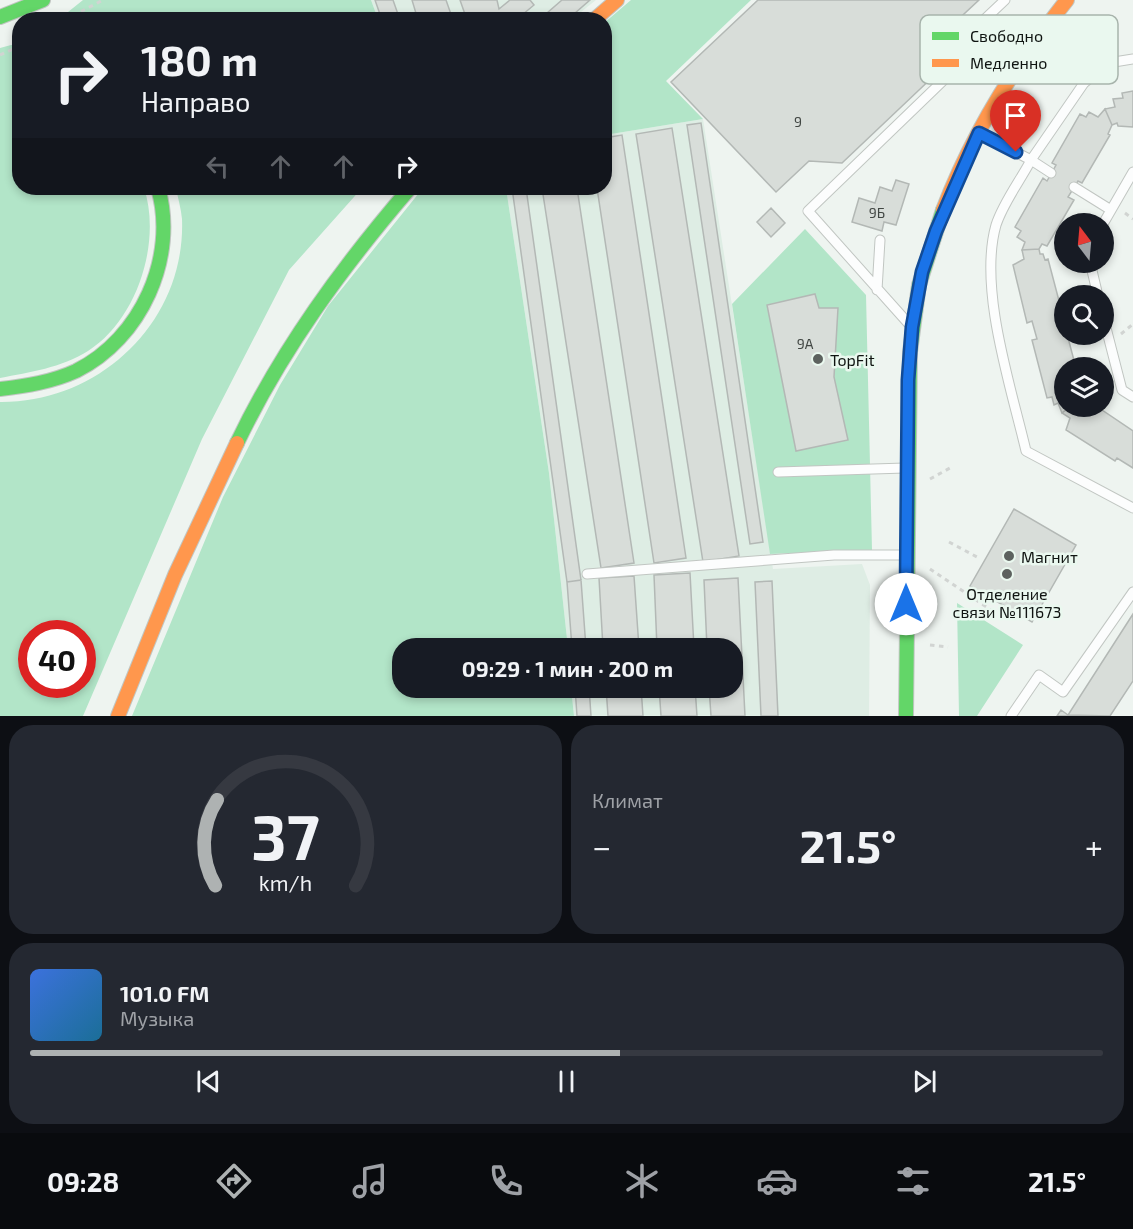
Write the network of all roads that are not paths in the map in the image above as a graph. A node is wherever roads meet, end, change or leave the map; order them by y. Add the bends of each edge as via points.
1 (43, 0) edge
2 (617, 0) edge
3 (1005, 0) edge
4 (1067, 0) edge
5 (13, 12) edge
6 (603, 12) edge
7 (989, 15) edge
8 (1054, 15) edge
9 (1133, 59) edge
10 (1118, 61) edge
11 (940, 84) edge
12 (1009, 84) edge
13 (1083, 84) edge
14 (979, 133) junction
15 (1031, 160) junction
16 (1133, 172) edge
17 (1052, 173) dead end
18 (1074, 187) dead end
19 (159, 195) edge
20 (404, 195) edge
21 (1111, 210) junction
22 (1109, 213) edge
23 (880, 240) dead end
24 (877, 290) junction
25 (912, 327) junction
26 (1110, 345) edge
27 (0, 389) edge
28 (1133, 398) edge
29 (907, 468) junction
30 (778, 472) dead end
31 (1133, 508) edge
32 (907, 555) junction
33 (587, 574) dead end
34 (1133, 592) edge
35 (118, 716) edge
36 (906, 716) edge
37 (1011, 716) edge

1 - 5 main road
2 - 6 main road
3 - 7 lane
4 - 8 main road
9 - 10 lane
11 - 24 lane via 808,211
12 - 14 main road
13 - 15 lane
14 - 15 lane
14 - 25 main road via 936,231 922,272
15 - 17 lane
15 - 31 lane via 997,224 990,260 997,326 1026,450
16 - 21 lane
18 - 21 lane
19 - 27 main road via 165,225 163,255 136,319 116,345 91,363 48,382
20 - 35 main road via 316,302 268,381 217,480
21 - 22 lane
23 - 24 lane
24 - 25 lane
25 - 29 main road
26 - 28 lane via 1122,390
29 - 30 lane
29 - 32 main road
32 - 33 lane via 834,555
32 - 36 main road
34 - 37 lane via 1063,692 1039,675

